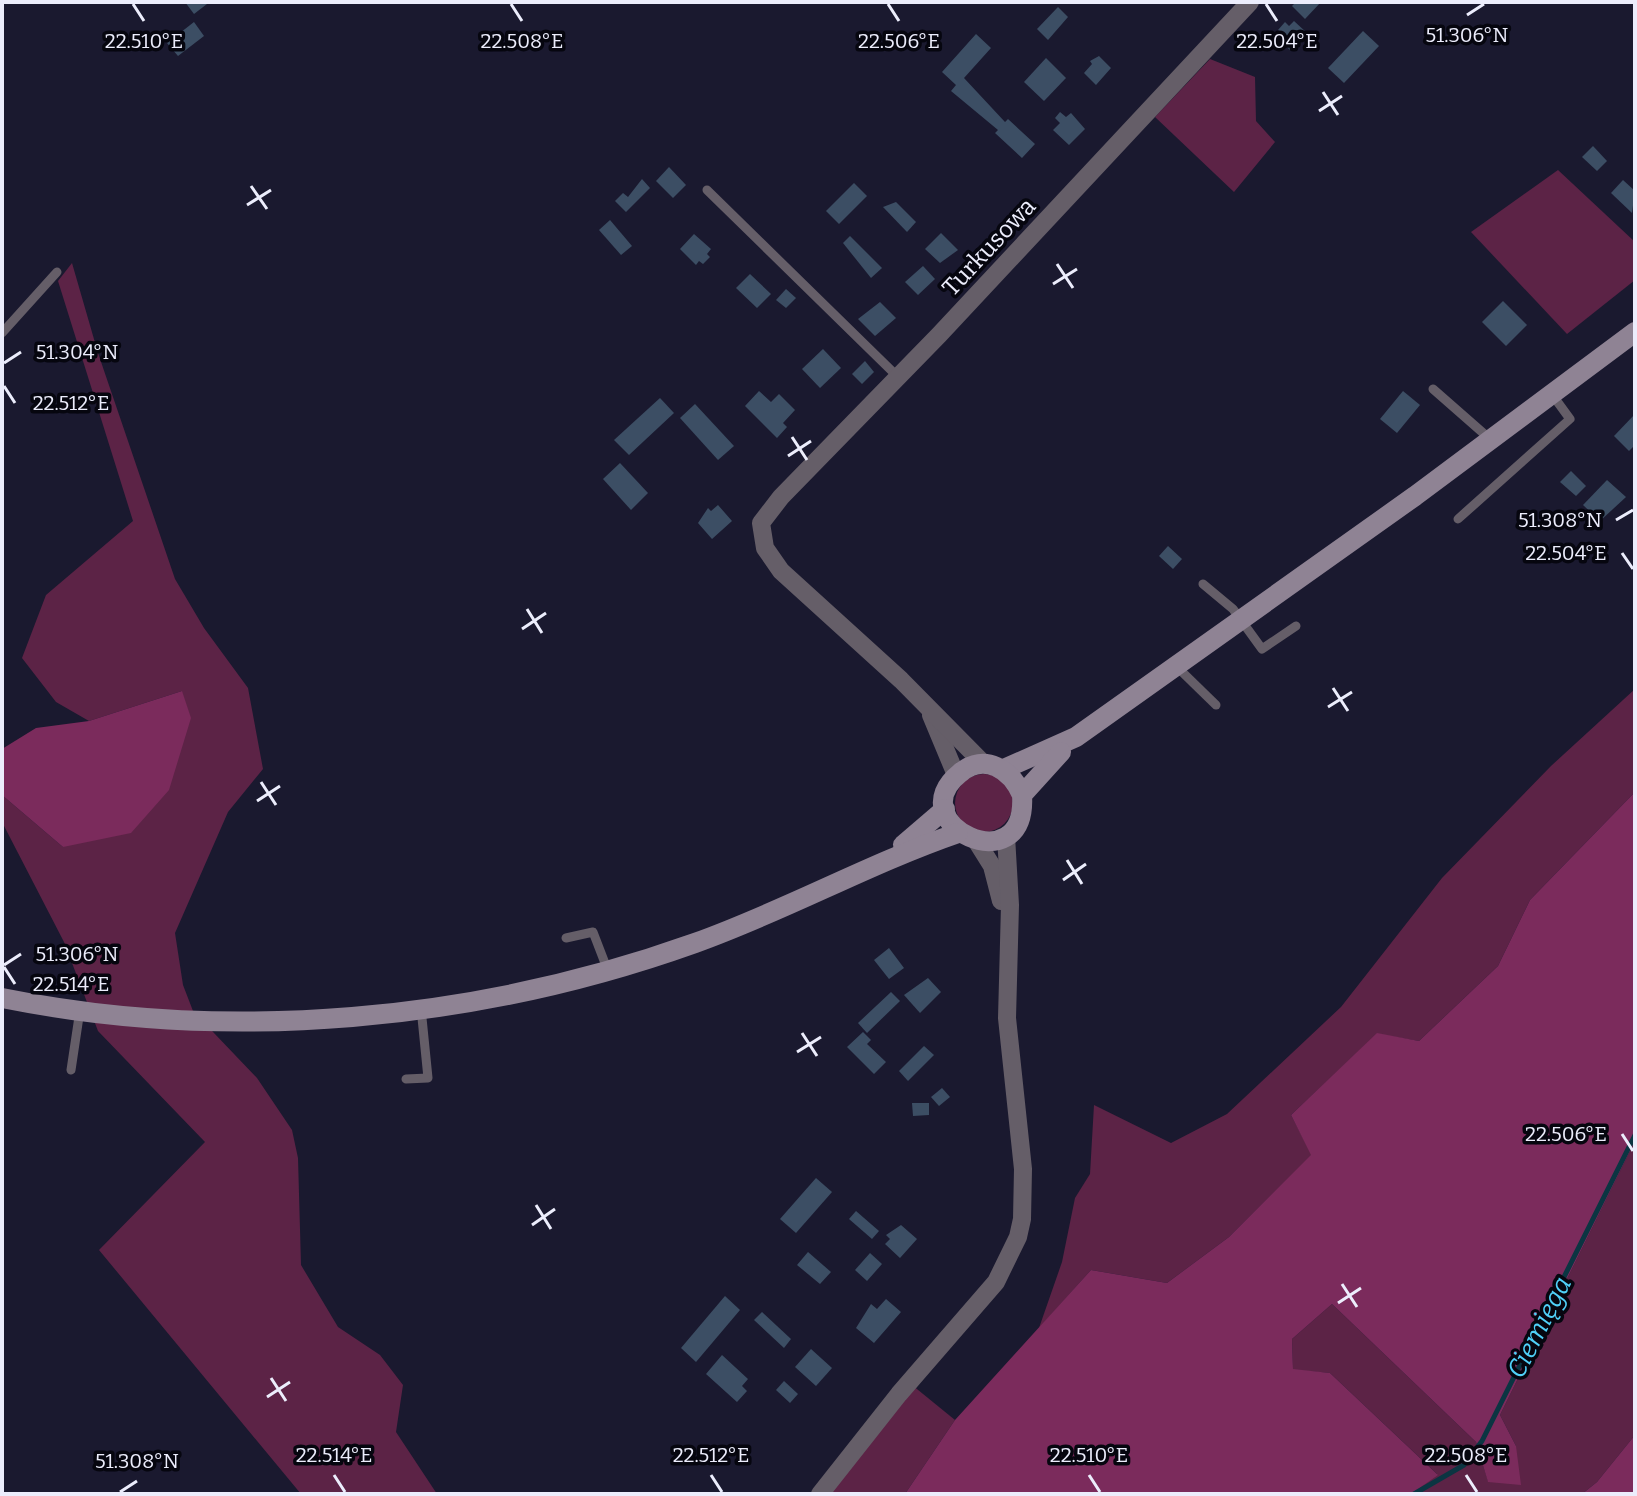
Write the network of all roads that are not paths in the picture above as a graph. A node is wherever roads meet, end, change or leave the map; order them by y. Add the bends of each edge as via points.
1 (1250, 2) edge
2 (707, 190) dead end
3 (57, 272) dead end
4 (1635, 332) edge
5 (2, 333) edge
6 (898, 377) junction
7 (1433, 389) dead end
8 (1551, 393) junction
9 (1490, 439) junction
10 (1458, 519) dead end
11 (1203, 584) dead end
12 (1241, 621) junction
13 (1296, 626) dead end
14 (1177, 667) junction
15 (927, 705) junction
16 (1216, 705) dead end
17 (1076, 737) junction
18 (994, 767) junction
19 (956, 775) junction
20 (1022, 795) junction
21 (945, 809) junction
22 (958, 833) junction
23 (1006, 836) junction
24 (977, 842) junction
25 (884, 860) junction
26 (566, 938) dead end
27 (1008, 939) junction
28 (608, 971) junction
29 (2, 998) edge
30 (421, 1008) junction
31 (80, 1010) junction
32 (71, 1070) dead end
33 (406, 1079) dead end
34 (820, 1494) edge

1 - 6 street, Turkusowa
2 - 6 lane
3 - 5 lane
4 - 8 main road
6 - 15 street, Turkusowa via 761,523 765,548 781,571
7 - 9 lane
8 - 9 main road
8 - 10 lane via 1570,419
9 - 12 main road
11 - 12 lane
12 - 13 lane via 1262,649
12 - 14 main road
14 - 16 lane
14 - 17 main road
15 - 18 street
15 - 19 street
17 - 18 main road
17 - 20 main road
18 - 19 main road via 969,767
18 - 20 main road via 1016,780
19 - 21 main road
20 - 23 main road via 1020,818
21 - 22 main road
21 - 25 main road
22 - 24 main road
22 - 25 main road
23 - 24 main road
23 - 27 street
24 - 27 street via 992,866
25 - 28 main road via 744,924
26 - 28 lane via 593,932
27 - 34 street via 1007,1018 1023,1169 1018,1237 996,1282
28 - 30 main road
29 - 31 main road
30 - 31 main road via 245,1020
30 - 33 lane via 428,1078
31 - 32 lane

